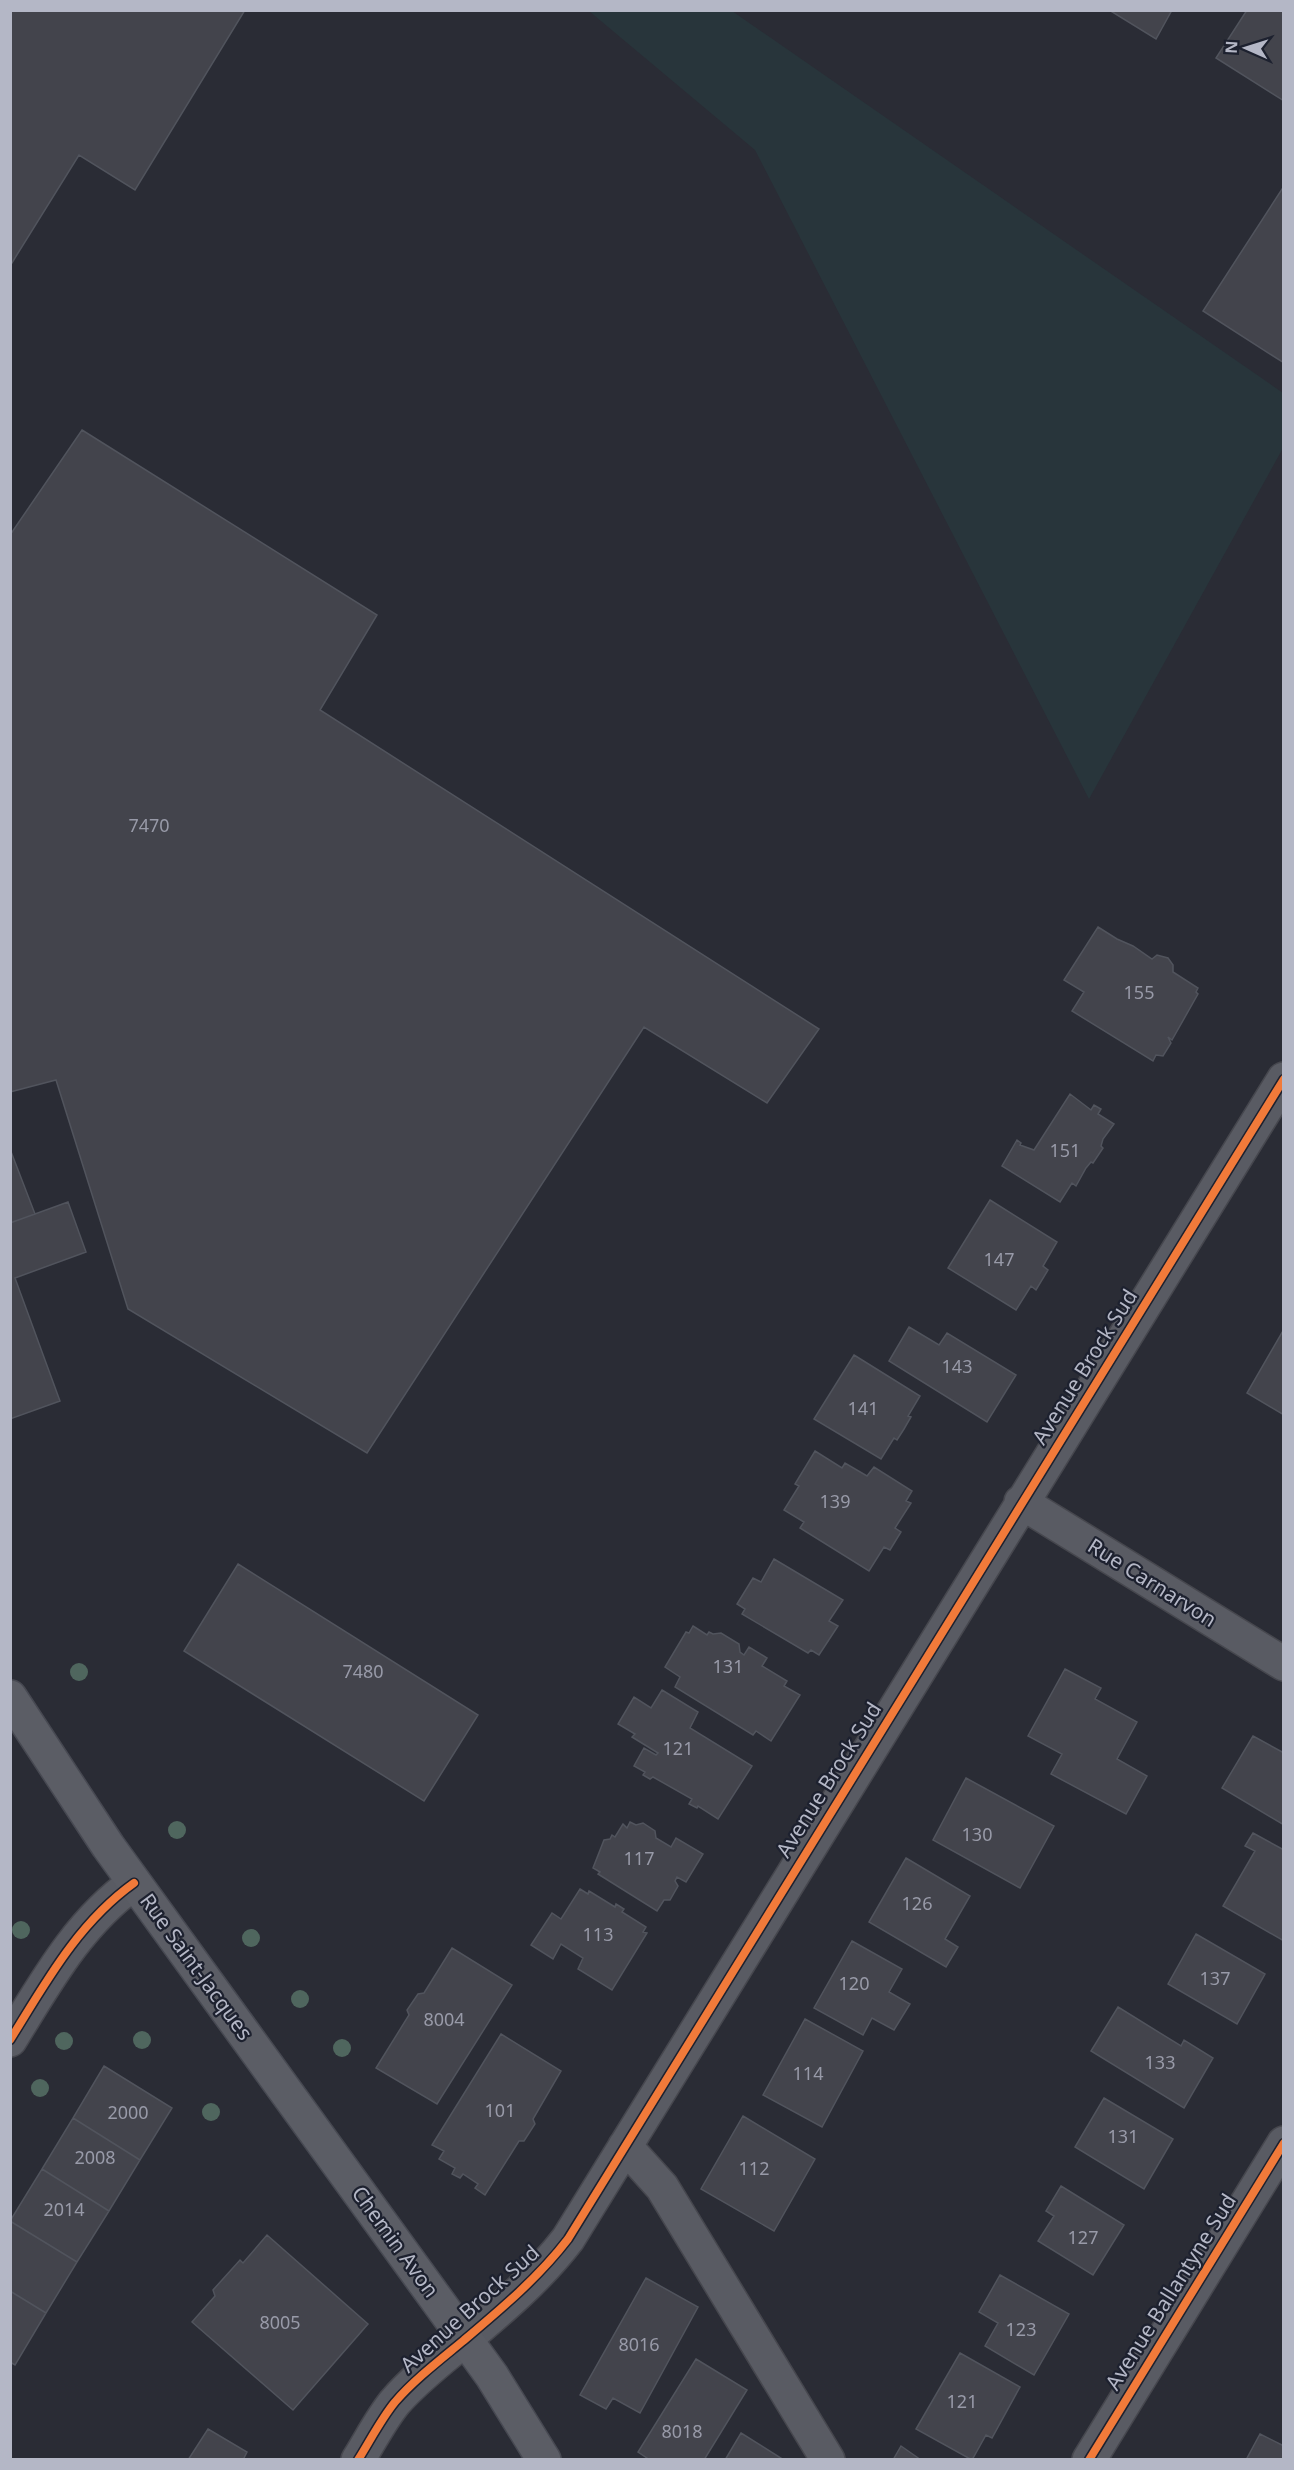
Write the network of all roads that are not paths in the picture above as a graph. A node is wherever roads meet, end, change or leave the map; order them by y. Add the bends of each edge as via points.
1 (1284, 1079) edge
2 (1021, 1502) junction
3 (1284, 1664) edge
4 (10, 1697) edge
5 (134, 1883) junction
6 (10, 2040) edge
7 (304, 2116) joint
8 (1284, 2143) edge
9 (625, 2146) junction
10 (465, 2339) junction
11 (358, 2460) edge
12 (544, 2460) edge
13 (828, 2460) edge
14 (1089, 2460) edge

1 - 2 street, Avenue Brock Sud
2 - 3 street, Rue Carnarvon
2 - 9 street, Avenue Brock Sud
4 - 5 main road, Rue Saint-Jacques
5 - 6 street via 96,1914 74,1940
5 - 7 main road, Rue Saint-Jacques
7 - 10 main road, Chemin Avon
8 - 14 street, Avenue Ballantyne Sud
9 - 10 street, Avenue Brock Sud via 547,2266
9 - 13 street via 663,2187
10 - 11 street, Avenue Brock Sud via 394,2403
10 - 12 main road, Chemin Avon

